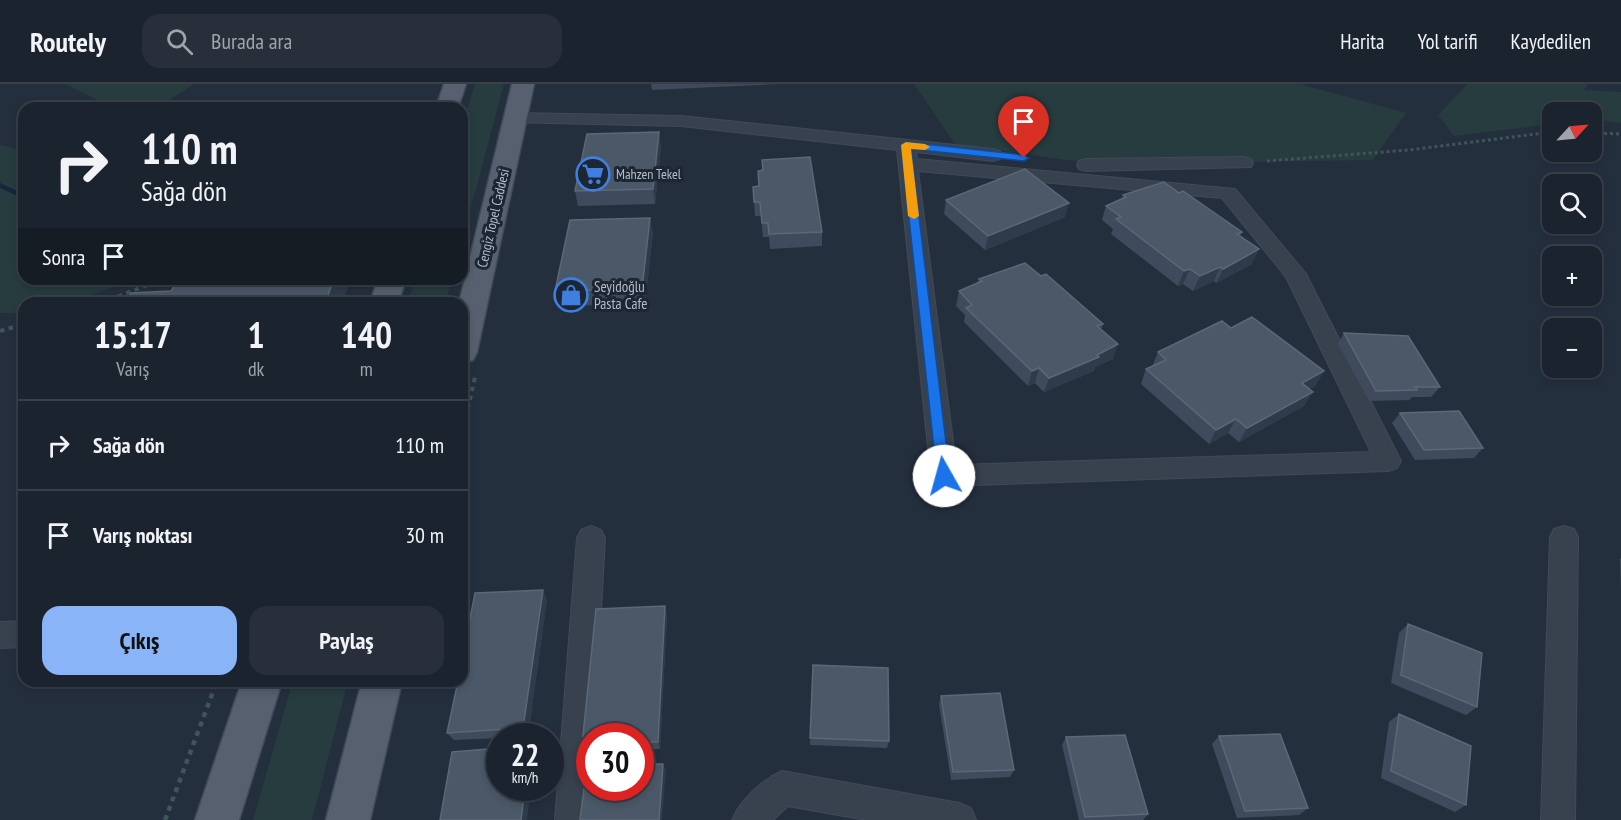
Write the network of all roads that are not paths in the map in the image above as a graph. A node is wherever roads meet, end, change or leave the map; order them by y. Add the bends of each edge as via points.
1 (455, 84) edge
2 (523, 84) edge
3 (449, 102) edge
4 (515, 118) junction
5 (907, 155) junction
6 (1244, 163) road end
7 (468, 326) edge
8 (1564, 537) dead end
9 (591, 538) dead end
10 (18, 634) edge
11 (0, 635) edge
12 (260, 687) edge
13 (381, 687) edge
14 (217, 820) edge
15 (348, 820) edge
16 (572, 820) edge
17 (749, 820) edge
18 (959, 820) edge
19 (1558, 820) edge

1 - 3 main road
2 - 4 main road, Cengiz Topel Caddesi
4 - 5 street via 681,121
4 - 7 main road, Cengiz Topel Caddesi
5 - 5 street via 944,476 1388,461 1295,274 1228,193
5 - 6 street via 1095,166
8 - 19 street
9 - 16 street
10 - 11 street
12 - 14 main road
13 - 15 main road
17 - 18 street via 782,788

